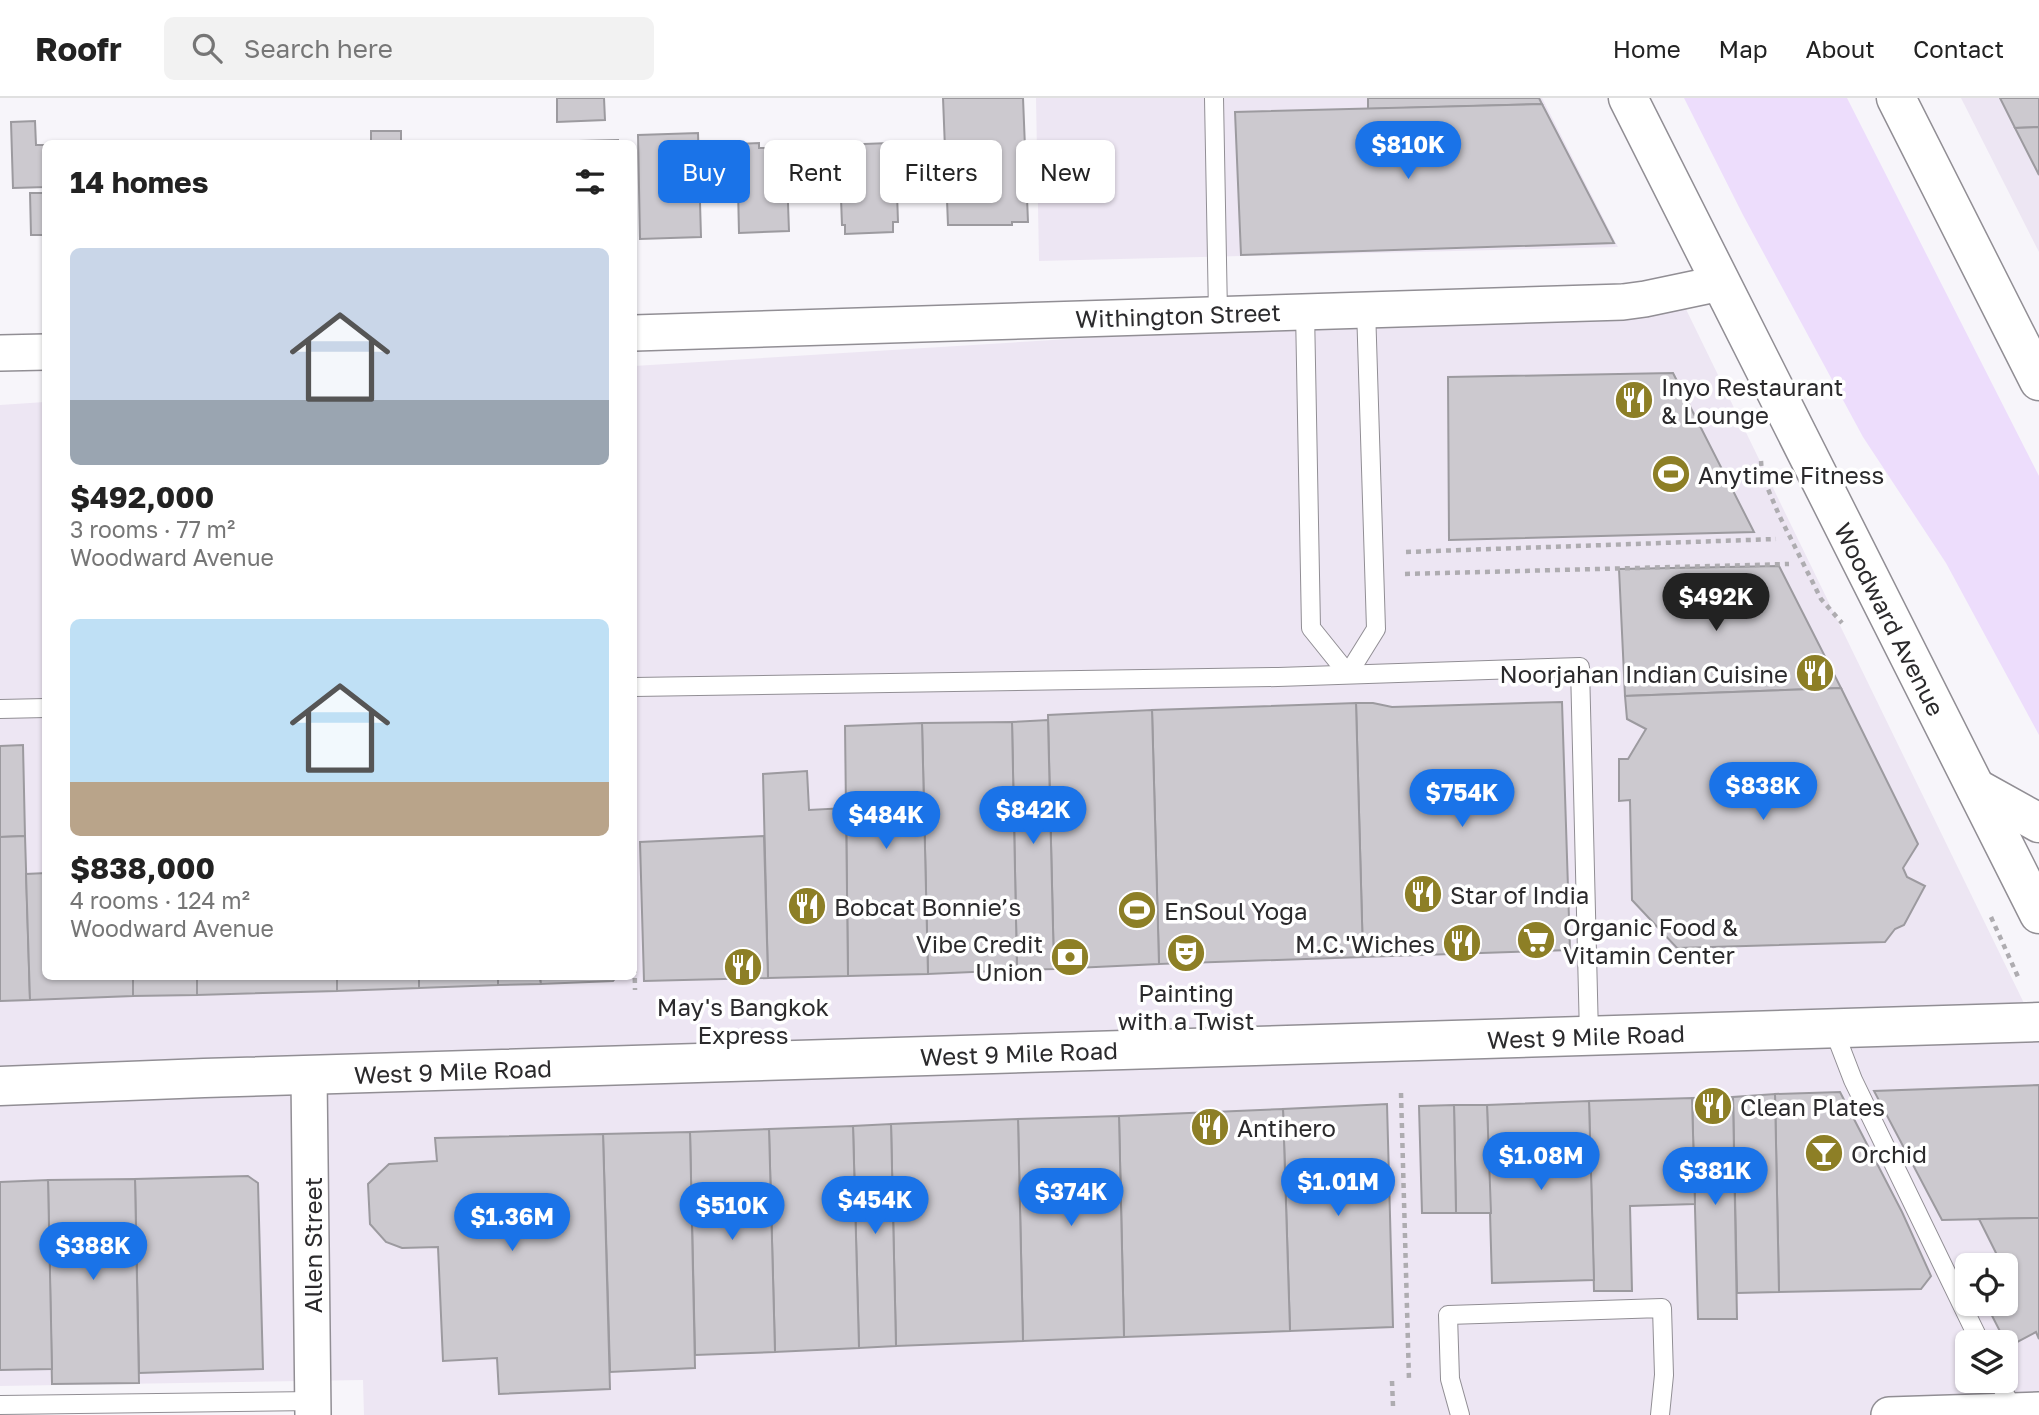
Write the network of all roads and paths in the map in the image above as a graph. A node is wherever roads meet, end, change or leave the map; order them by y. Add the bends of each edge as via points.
1 (1214, 98) edge
2 (1628, 98) edge
3 (1896, 98) edge
4 (1721, 283) junction
5 (1366, 309) junction
6 (1305, 311) junction
7 (1218, 314) junction
8 (637, 332) edge
9 (42, 352) edge
10 (0, 353) edge
11 (2034, 362) edge
12 (1776, 539) dead end
13 (1373, 553) junction
14 (1788, 564) dead end
15 (1373, 575) junction
16 (1348, 674) junction
17 (637, 687) edge
18 (42, 708) edge
19 (0, 709) edge
20 (1976, 789) junction
21 (2039, 823) edge
22 (2039, 914) edge
23 (635, 980) edge
24 (635, 990) dead end
25 (2039, 1022) edge
26 (1833, 1028) junction
27 (1589, 1035) junction
28 (309, 1076) junction
29 (0, 1086) edge
30 (1401, 1093) dead end
31 (1974, 1330) edge
32 (1409, 1380) dead end
33 (1392, 1381) dead end
34 (2017, 1400) edge
35 (0, 1405) edge
36 (1393, 1406) dead end
37 (313, 1408) edge
38 (1971, 1414) edge
39 (1460, 1415) edge
40 (1660, 1415) edge
41 (1889, 1415) edge

1 - 7 lane
2 - 4 main road, Woodward Avenue
3 - 11 main road
4 - 5 street, Withington Street via 1623,302
4 - 20 main road, Woodward Avenue
5 - 6 street, Withington Street
5 - 13 lane
6 - 7 street, Withington Street
6 - 16 lane via 1311,628
7 - 8 street, Withington Street
9 - 10 street
12 - 13 path
13 - 15 lane
14 - 15 path
15 - 16 lane via 1376,629
16 - 17 lane
16 - 27 lane via 1580,667
18 - 19 lane
20 - 21 main road
20 - 22 main road, Woodward Avenue
23 - 24 path
25 - 26 main road, West 9 Mile Road
26 - 27 main road, West 9 Mile Road
26 - 31 lane via 1853,1080
27 - 28 main road, West 9 Mile Road
28 - 29 main road, West 9 Mile Road
28 - 37 street, Allen Street
30 - 32 path
33 - 36 path
34 - 38 street
35 - 37 lane
38 - 41 street
39 - 40 lane via 1450,1379 1448,1315 1662,1308

